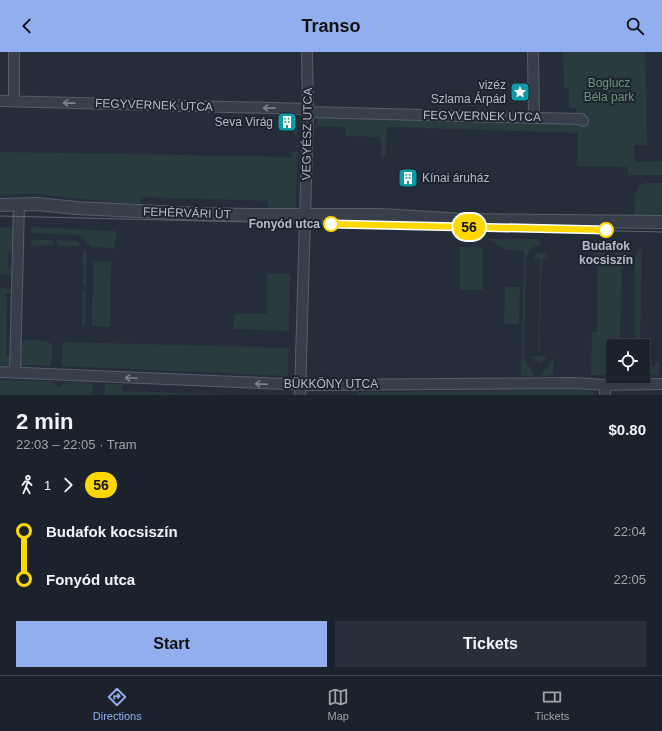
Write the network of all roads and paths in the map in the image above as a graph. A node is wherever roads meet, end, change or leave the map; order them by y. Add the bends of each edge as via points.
1 (14, 52) edge
2 (307, 52) edge
3 (533, 52) edge
4 (0, 101) edge
5 (14, 102) junction
6 (308, 110) junction
7 (534, 118) junction
8 (583, 121) dead end
9 (19, 204) junction
10 (0, 205) edge
11 (305, 215) junction
12 (662, 222) edge
13 (0, 372) edge
14 (15, 373) junction
15 (662, 384) edge
16 (300, 390) edge
17 (605, 390) edge

1 - 5 street
2 - 6 street, VEGYÉSZ UTCA
3 - 7 street
4 - 5 street, FEGYVERNEK UTCA
6 -> 5 street, FEGYVERNEK UTCA
6 - 7 street, FEGYVERNEK UTCA
6 - 11 street, VEGYÉSZ UTCA
7 - 8 street, FEGYVERNEK UTCA
9 - 10 street, FEHÉRVÁRI ÚT
9 - 11 street, FEHÉRVÁRI ÚT via 201,214
9 - 14 street
11 - 12 street, FEHÉRVÁRI ÚT
11 - 16 street
13 - 14 street, BÜKKÖNY UTCA
16 -> 14 street, BÜKKÖNY UTCA
15 - 17 street, BÜKKÖNY UTCA
16 - 17 street, BÜKKÖNY UTCA via 575,383

